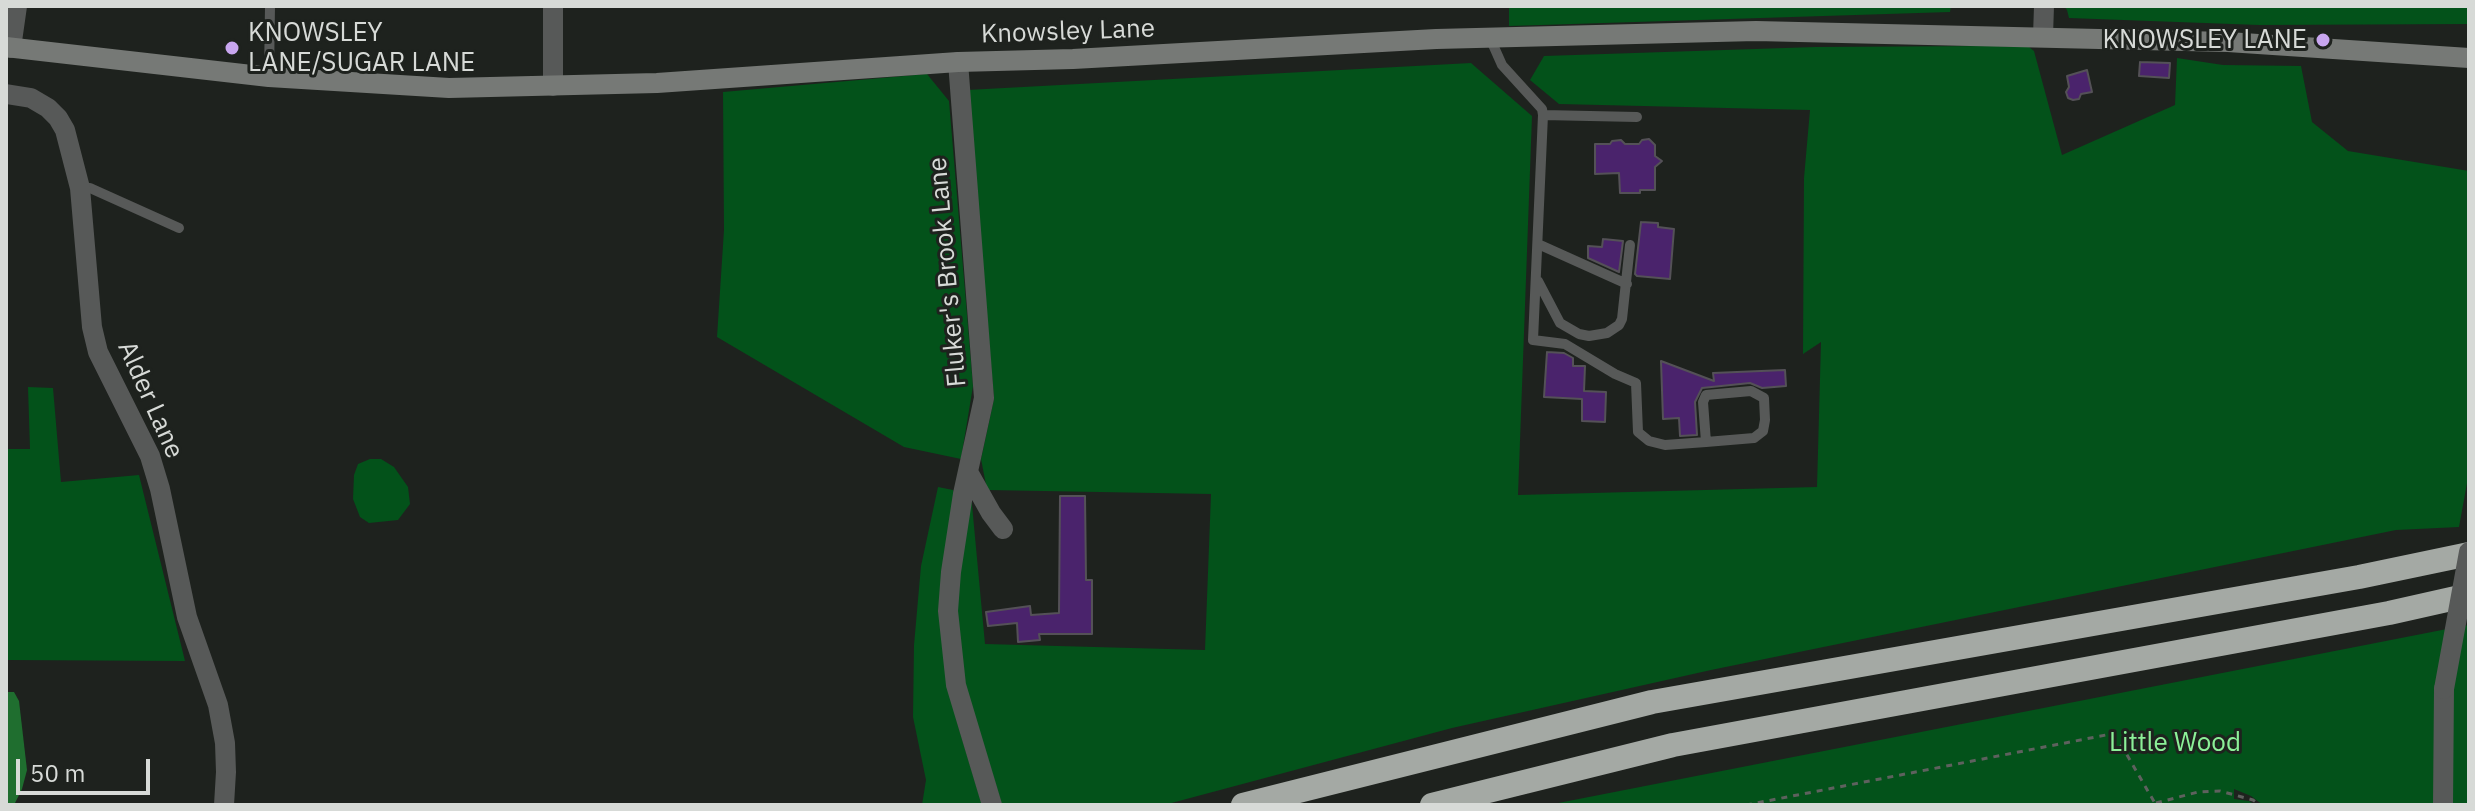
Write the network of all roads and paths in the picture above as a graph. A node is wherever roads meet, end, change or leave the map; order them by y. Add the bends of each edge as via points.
1 (17, 6) edge
2 (270, 6) edge
3 (553, 6) edge
4 (2044, 6) edge
5 (2043, 36) junction
6 (1490, 38) junction
7 (9, 47) edge
8 (2469, 58) edge
9 (958, 62) junction
10 (269, 77) junction
11 (553, 86) junction
12 (6, 94) edge
13 (1543, 115) junction
14 (1637, 117) dead end
15 (80, 188) junction
16 (179, 228) dead end
17 (1538, 244) junction
18 (1630, 245) dead end
19 (1536, 277) junction
20 (1627, 284) junction
21 (1706, 442) junction
22 (968, 472) junction
23 (1003, 529) dead end
24 (2469, 553) edge
25 (2469, 595) edge
26 (2156, 804) edge
27 (224, 805) edge
28 (992, 805) edge
29 (1243, 805) edge
30 (1432, 805) edge
31 (1746, 805) edge
32 (2260, 805) edge
33 (2443, 805) edge

1 - 7 street
2 - 10 lane
3 - 11 street
4 - 5 street
5 - 6 main road, Knowsley Lane via 1756,31
5 - 8 main road, Knowsley Lane
6 - 9 main road, Knowsley Lane
6 - 13 lane via 1502,65
7 - 10 main road, Knowsley Lane
9 - 11 main road, Knowsley Lane
9 - 22 street, Fluker's Brook Lane via 984,398
10 - 11 main road, Knowsley Lane via 449,88
12 - 15 street, Alder Lane via 31,98 58,118
13 - 14 lane
13 - 17 lane
15 - 16 lane
15 - 27 street, Alder Lane via 92,327 98,352 150,456 160,489 187,617 218,705 225,743
17 - 19 lane
17 - 20 lane
18 - 20 lane
19 - 20 lane via 1560,323 1589,336 1619,325
19 - 21 lane via 1533,340 1565,344 1636,383 1638,432 1649,441
21 - 21 lane via 1754,438 1763,431 1764,398 1751,391 1706,395
22 - 23 street
22 - 28 street, Fluker's Brook Lane via 948,611 956,685
24 - 29 highway via 1652,702
24 - 33 street, bridge via 2444,689
25 - 30 highway via 1673,745
26 - 31 path via 2123,748 2106,735
26 - 32 path via 2220,791

